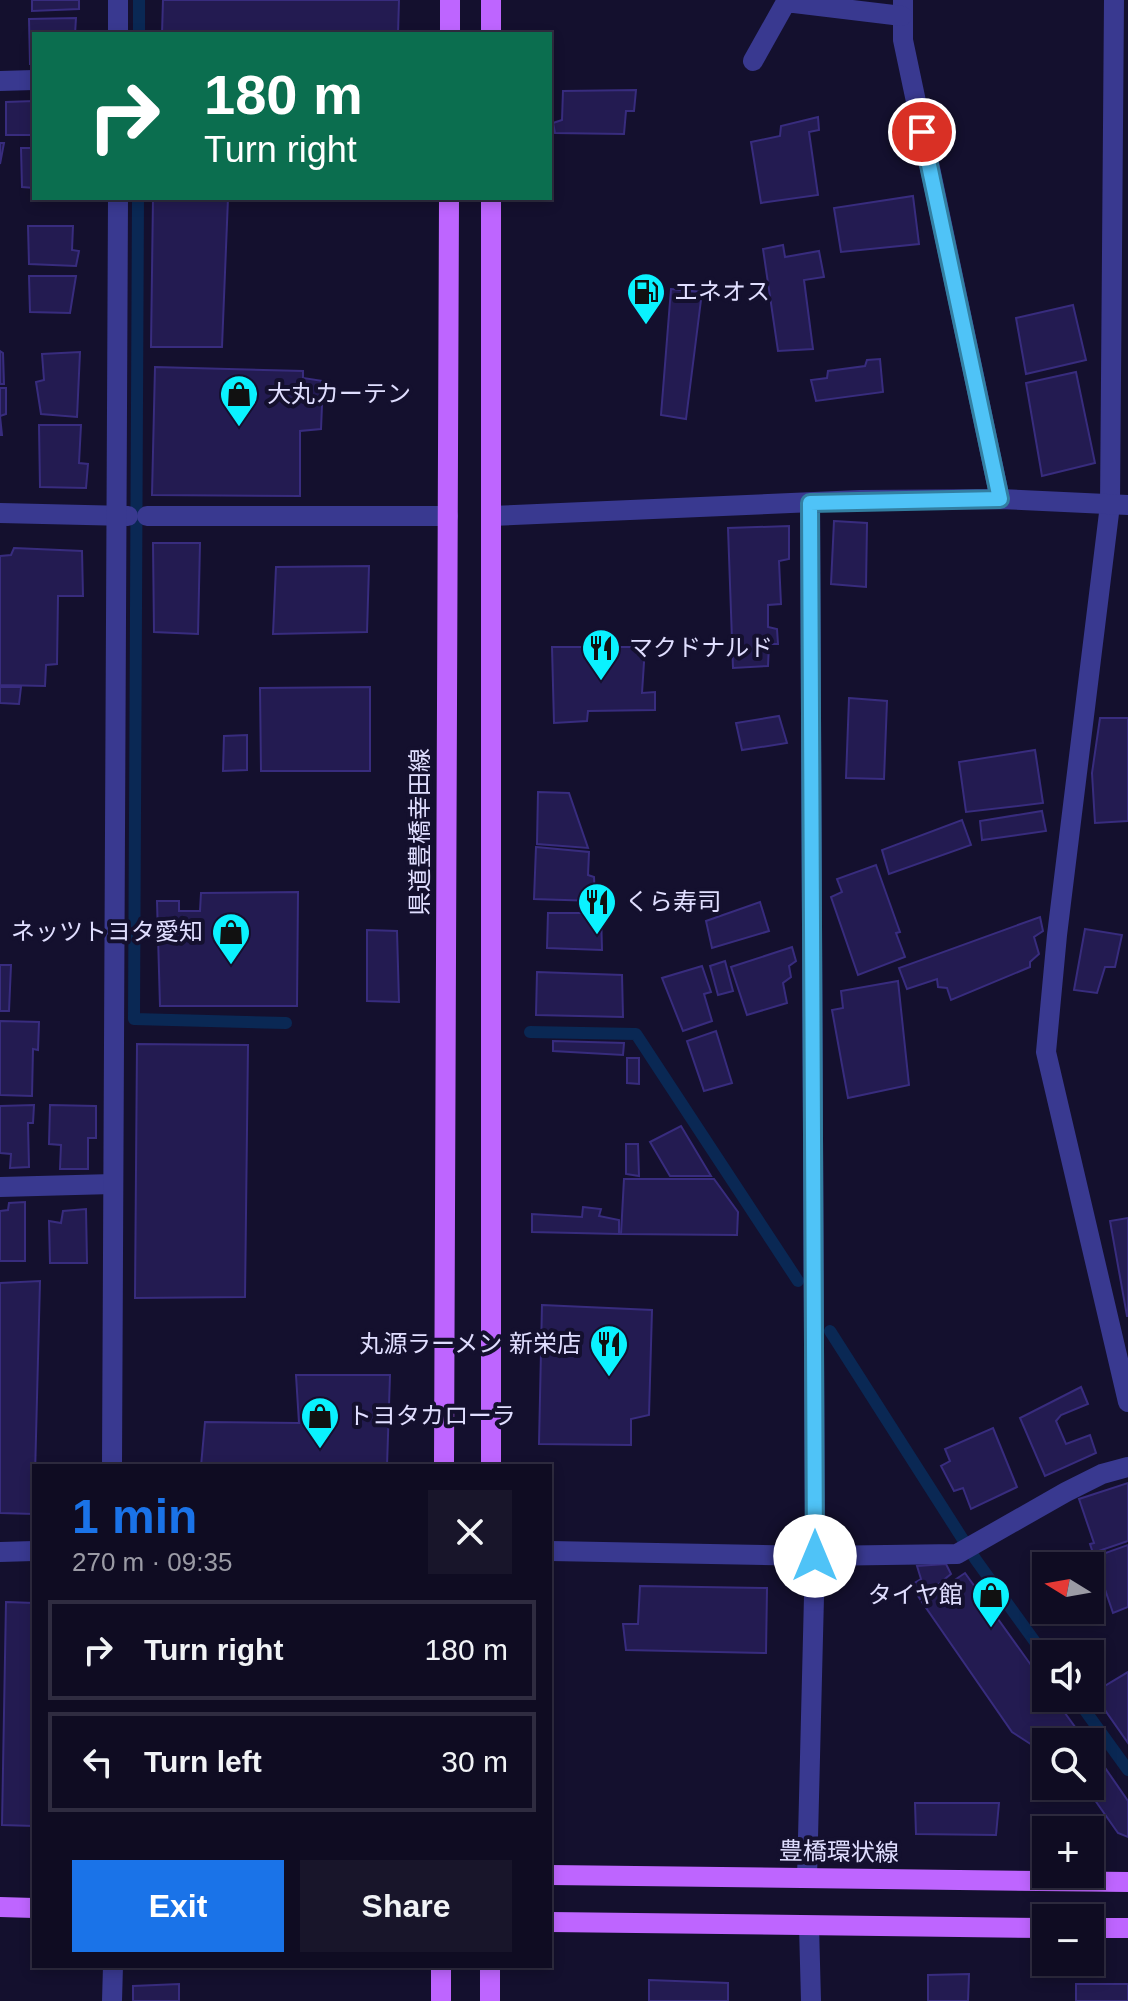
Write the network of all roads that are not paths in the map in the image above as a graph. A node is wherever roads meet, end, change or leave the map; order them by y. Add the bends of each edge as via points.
1 (118, 0) edge
2 (450, 0) edge
3 (491, 0) edge
4 (1114, 0) edge
5 (902, 8) edge
6 (118, 32) edge
7 (450, 32) edge
8 (491, 32) edge
9 (753, 61) dead end
10 (32, 80) edge
11 (0, 81) edge
12 (118, 200) edge
13 (449, 200) edge
14 (491, 200) edge
15 (1000, 499) junction
16 (810, 503) junction
17 (1119, 505) edge
18 (0, 513) edge
19 (131, 516) junction
20 (448, 516) junction
21 (491, 516) junction
22 (113, 1184) junction
23 (0, 1187) edge
24 (1128, 1402) edge
25 (112, 1464) edge
26 (444, 1464) edge
27 (491, 1464) edge
28 (1128, 1467) edge
29 (32, 1551) edge
30 (552, 1551) edge
31 (0, 1552) edge
32 (815, 1556) junction
33 (552, 1875) edge
34 (807, 1878) junction
35 (1128, 1882) edge
36 (0, 1907) edge
37 (32, 1908) edge
38 (552, 1922) edge
39 (809, 1926) junction
40 (1032, 1928) edge
41 (1104, 1928) edge
42 (1128, 1928) edge
43 (113, 1968) edge
44 (441, 1968) edge
45 (490, 1968) edge
46 (112, 2001) edge
47 (441, 2001) edge
48 (490, 2001) edge
49 (811, 2001) edge

1 - 6 street
2 - 7 main road
3 - 8 main road
4 - 17 street
5 - 9 street via 786,2
5 - 15 street via 903,40
10 - 11 street
12 - 19 street
13 - 20 main road, 県道豊橋幸田線
14 - 21 main road
15 - 16 street
15 - 17 street
16 - 21 street
16 - 32 street
17 - 24 street via 1057,935 1046,1052
18 - 19 street
19 - 20 street
19 - 22 street
20 - 26 main road, 県道豊橋幸田線
21 - 27 main road
22 - 23 street
22 - 25 street
28 - 32 street via 1102,1474 957,1554
29 - 31 street
30 - 32 street
32 - 34 street
33 - 34 main road, 豊橋環状線
34 - 35 main road, 豊橋環状線
36 - 37 main road
38 - 39 main road
39 - 40 main road
39 - 49 street
41 - 42 main road
43 - 46 street
44 - 47 main road
45 - 48 main road

